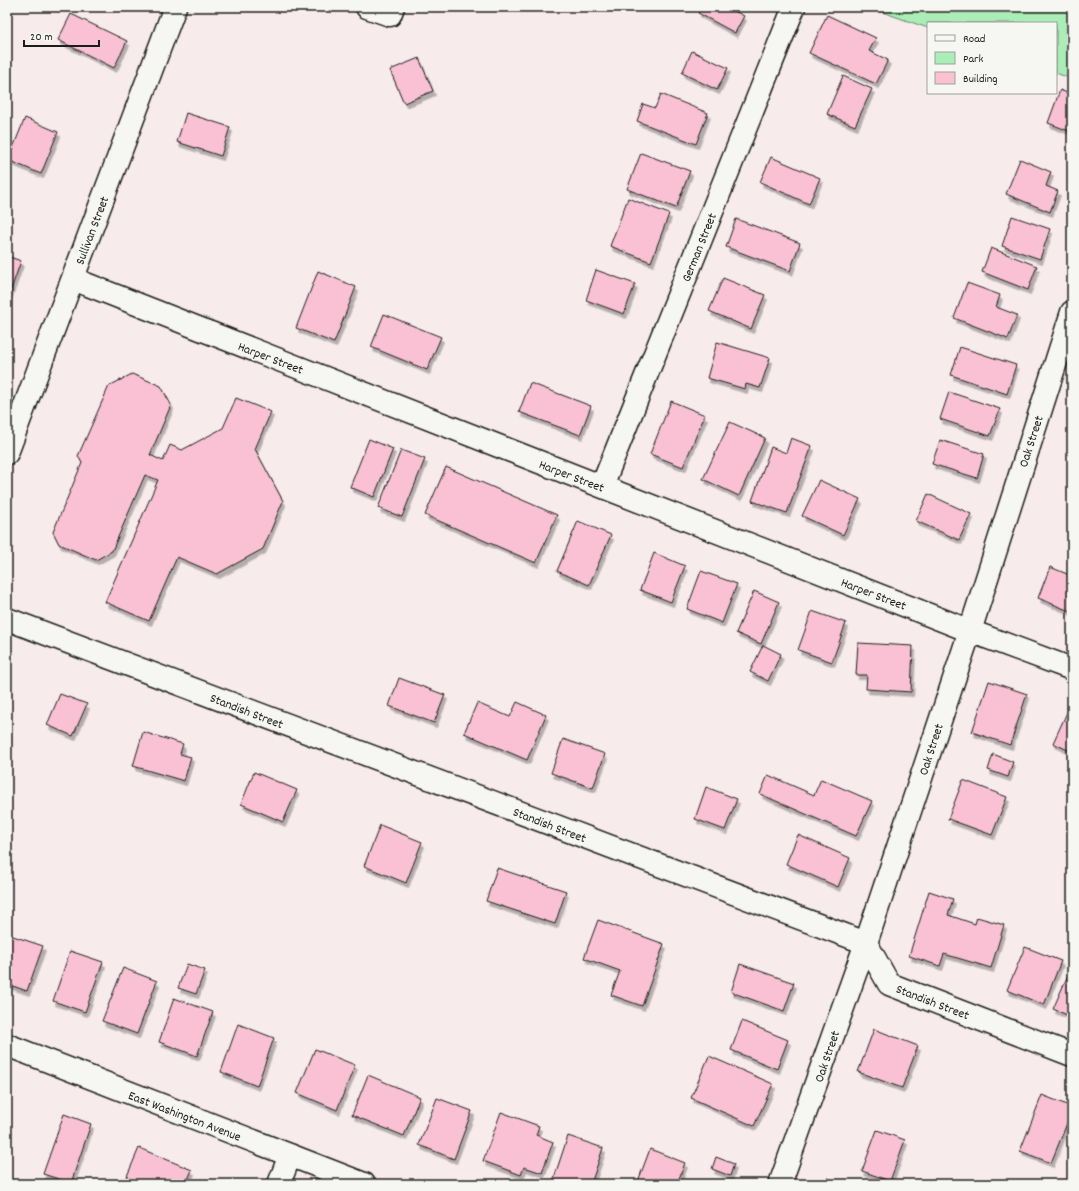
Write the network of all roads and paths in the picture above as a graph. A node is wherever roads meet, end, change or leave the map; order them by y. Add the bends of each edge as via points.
1 (175, 7) edge
2 (367, 7) edge
3 (393, 7) edge
4 (794, 7) edge
5 (73, 279) junction
6 (1072, 312) edge
7 (7, 453) edge
8 (602, 486) junction
9 (7, 620) edge
10 (970, 631) junction
11 (1072, 670) edge
12 (866, 943) junction
13 (7, 1045) edge
14 (1072, 1055) edge
15 (290, 1155) junction
16 (279, 1184) edge
17 (364, 1184) edge
18 (780, 1184) edge

1 - 5 street, Sullivan Street
2 - 3 street via 390,15
4 - 8 street, German Street
5 - 7 street, Sullivan Street
5 - 8 street, Harper Street
6 - 10 street, Oak Street
8 - 10 street, Harper Street
9 - 12 street, Standish Street
10 - 11 street, Harper Street
10 - 12 street, Oak Street
12 - 14 street, Standish Street via 889,984
12 - 18 street, Oak Street
13 - 15 street, East Washington Avenue
15 - 16 street
15 - 17 street, East Washington Avenue

